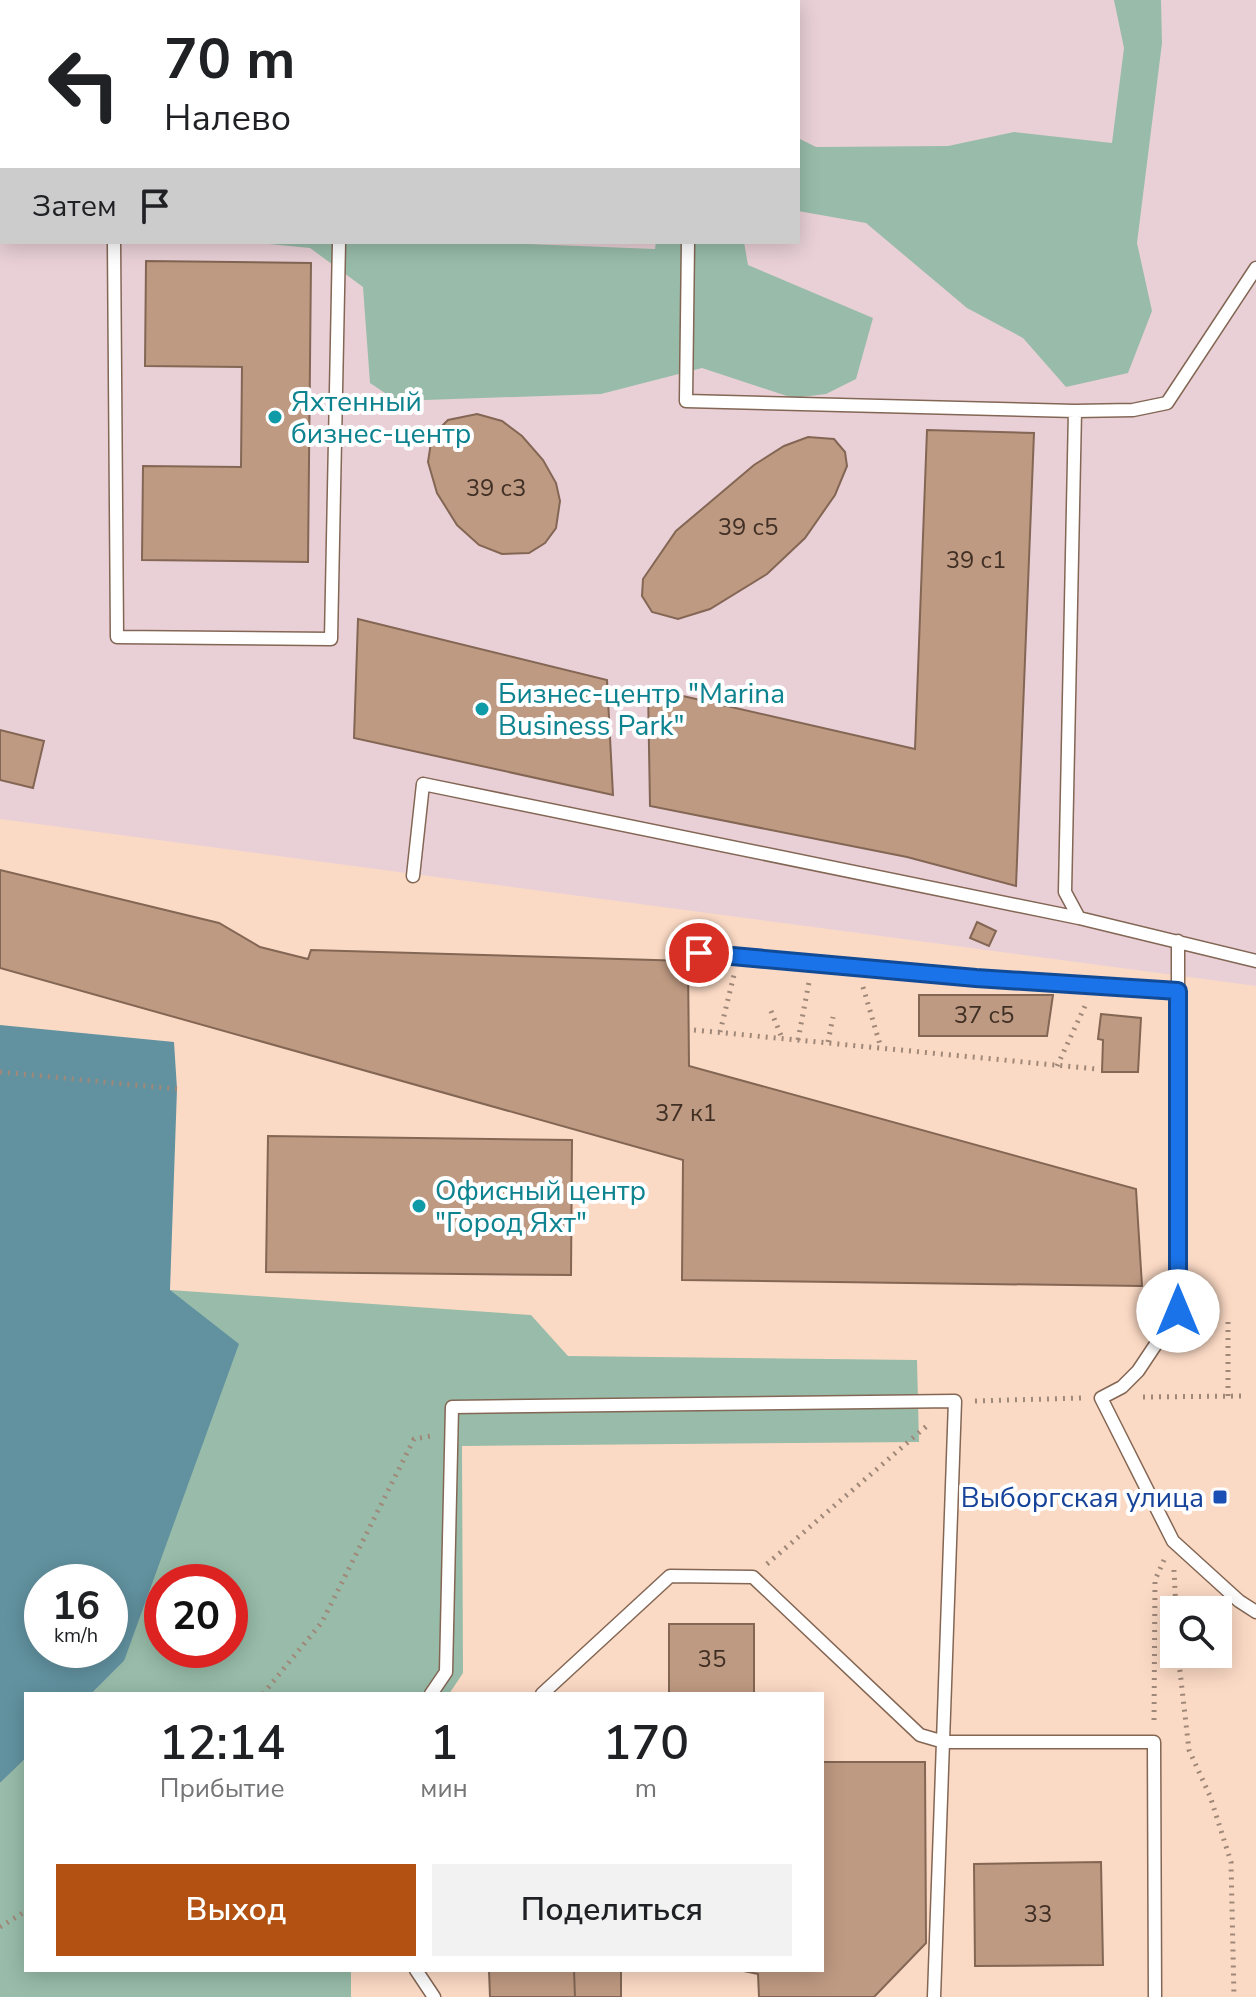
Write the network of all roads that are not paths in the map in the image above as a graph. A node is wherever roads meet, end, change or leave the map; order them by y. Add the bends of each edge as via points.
1 (114, 244) edge
2 (339, 244) edge
3 (688, 244) edge
4 (1256, 268) edge
5 (1075, 411) junction
6 (413, 876) dead end
7 (1079, 918) junction
8 (1178, 941) junction
9 (699, 953) dead end
10 (1256, 961) edge
11 (1178, 991) junction
12 (1256, 1612) edge
13 (432, 1692) edge
14 (544, 1692) edge
15 (944, 1742) junction
16 (417, 1972) edge
17 (434, 1997) edge
18 (934, 1997) edge
19 (1155, 1997) edge

1 - 2 lane via 117,637 331,639
3 - 5 lane via 686,401
4 - 5 lane via 1167,403 1133,410
5 - 7 lane via 1065,892
6 - 7 lane via 423,784
7 - 8 lane
8 - 10 lane
8 - 11 lane
9 - 11 lane
11 - 12 lane via 1178,1311 1138,1371 1101,1398 1173,1541
13 - 15 lane via 446,1672 452,1407 955,1401
14 - 15 lane via 670,1576 753,1577 920,1735
15 - 18 lane
15 - 19 lane via 1154,1742
16 - 17 lane

